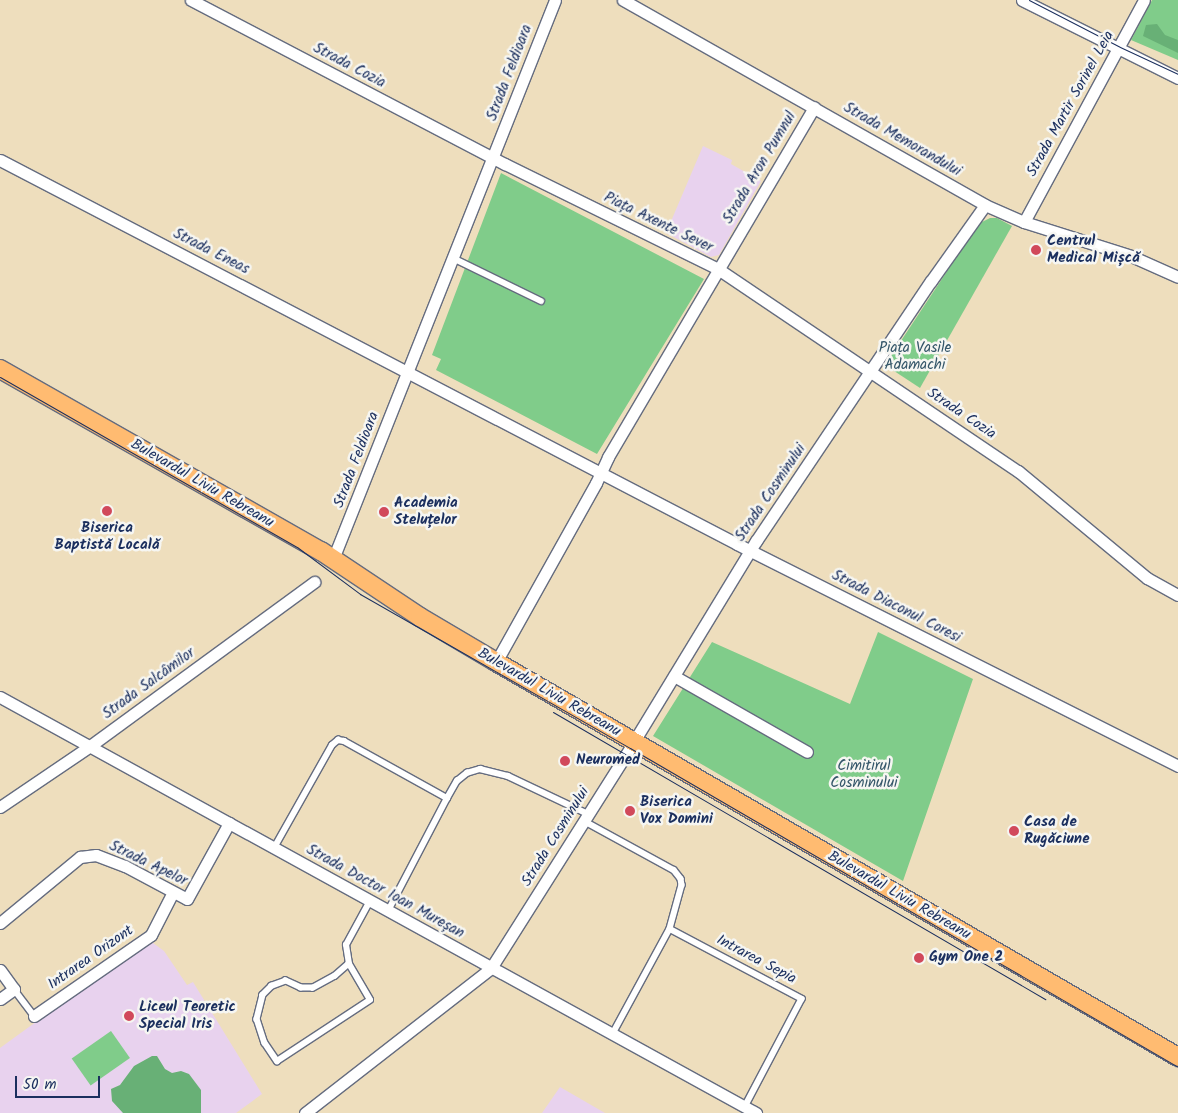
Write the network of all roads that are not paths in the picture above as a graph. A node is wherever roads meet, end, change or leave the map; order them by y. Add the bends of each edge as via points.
1 (191, 0) edge
2 (555, 0) edge
3 (623, 0) edge
4 (1022, 0) edge
5 (1144, 0) edge
6 (1119, 50) junction
7 (1178, 78) edge
8 (814, 108) junction
9 (493, 158) junction
10 (0, 160) edge
11 (985, 205) junction
12 (1024, 222) junction
13 (453, 258) junction
14 (718, 269) junction
15 (1178, 278) edge
16 (541, 301) dead end
17 (0, 369) edge
18 (407, 371) junction
19 (872, 371) junction
20 (601, 473) junction
21 (750, 550) junction
22 (333, 559) junction
23 (314, 582) dead end
24 (1178, 596) edge
25 (496, 662) junction
26 (674, 676) junction
27 (0, 697) edge
28 (634, 743) junction
29 (90, 746) junction
30 (807, 752) dead end
31 (1178, 766) edge
32 (447, 798) junction
33 (0, 807) edge
34 (586, 818) junction
35 (229, 823) junction
36 (274, 848) junction
37 (173, 892) junction
38 (370, 901) junction
39 (388, 911) junction
40 (0, 923) edge
41 (670, 929) junction
42 (349, 964) junction
43 (491, 968) junction
44 (0, 970) edge
45 (14, 989) junction
46 (0, 999) edge
47 (34, 1016) joint
48 (613, 1035) junction
49 (1178, 1057) edge
50 (743, 1110) edge
51 (305, 1113) edge
52 (756, 1113) edge

1 - 9 street, Strada Cozia
2 - 9 street, Strada Feldioara
3 - 8 street, Strada Memorandului
4 - 6 street
5 - 6 street, Strada Martir Sorinel Leia
6 - 7 street
6 - 12 street, Strada Martir Sorinel Leia
8 - 11 street, Strada Memorandului
8 - 14 street, Strada Aron Pumnul
9 - 13 street
9 - 14 street, Piața Axente Sever
10 - 18 street, Strada Eneas
11 - 12 street, Strada Memorandului
11 - 19 street
12 - 15 street, Strada Memorandului via 1131,256
13 - 16 lane
13 - 18 street
14 - 19 street, Strada Cozia
14 - 20 street, Piața Axente Sever
17 - 22 main road, Bulevardul Liviu Rebreanu
18 - 20 street
18 - 22 street, Strada Feldioara
19 - 21 street, Strada Cosminului
19 - 24 street, Strada Cozia via 1018,471 1147,578
20 - 21 street, Strada Diaconul Coresi
20 - 25 street, Piața Axente Sever
21 - 26 street, Strada Cosminului
21 - 31 street, Strada Diaconul Coresi
22 - 25 main road, Bulevardul Liviu Rebreanu via 420,617
23 - 29 street, Strada Salcâmilor
25 - 28 main road, Bulevardul Liviu Rebreanu
26 - 28 street, Strada Cosminului
26 - 30 street
27 - 29 street, Strada Doctor Ioan Mureșan
28 - 34 street, Strada Cosminului
28 - 49 main road, Bulevardul Liviu Rebreanu
29 - 33 street, Strada Salcâmilor
29 - 35 street, Strada Doctor Ioan Mureșan
32 - 34 lane via 457,781 480,769 508,776
32 - 36 lane via 338,740 332,745
32 - 39 lane
34 - 41 lane via 679,874 682,885
34 - 43 street, Strada Cosminului
35 - 36 street, Strada Doctor Ioan Mureșan
35 - 37 street, Strada Apelor via 187,899
36 - 38 street, Strada Doctor Ioan Mureșan
37 - 40 street, Strada Apelor via 125,866 96,855 80,858
37 - 47 street, Intrarea Orizont via 151,935
38 - 39 street, Strada Doctor Ioan Mureșan
38 - 42 lane via 346,945
39 - 43 street, Strada Doctor Ioan Mureșan
41 - 48 lane
41 - 50 lane, Intrarea Sepia via 802,999
42 - 42 lane via 370,1000 277,1061 265,1043 257,1019 263,995 272,986 286,982 301,988 313,988
43 - 48 street, Strada Doctor Ioan Mureșan
43 - 51 street, Strada Cosminului
44 - 45 street
45 - 46 street
45 - 47 lane
48 - 50 street, Strada Doctor Ioan Mureșan
50 - 52 street, Strada Doctor Ioan Mureșan

